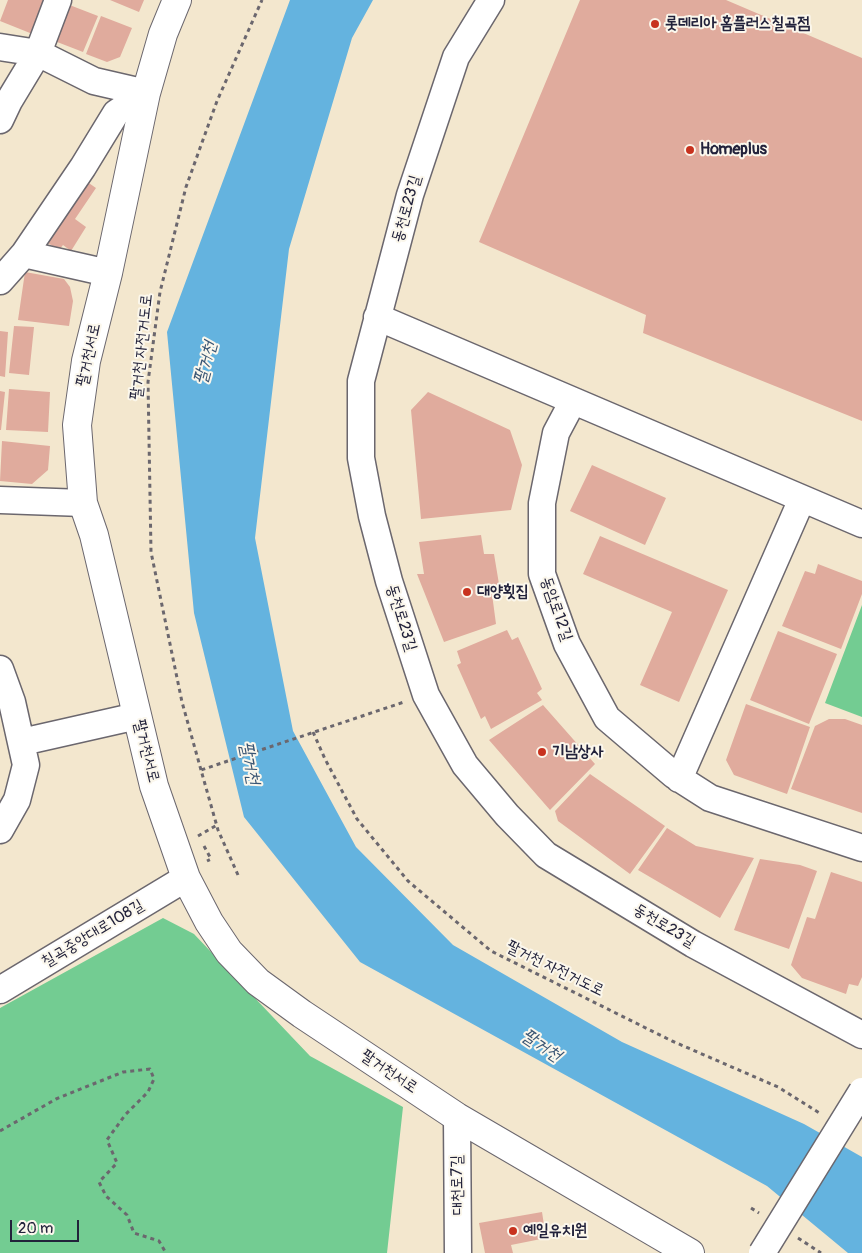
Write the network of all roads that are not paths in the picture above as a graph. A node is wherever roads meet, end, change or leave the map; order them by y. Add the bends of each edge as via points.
1 (58, 0) edge
2 (177, 0) edge
3 (491, 0) edge
4 (0, 47) edge
5 (38, 53) junction
6 (146, 93) junction
7 (0, 120) edge
8 (24, 254) junction
9 (108, 273) junction
10 (0, 281) edge
11 (377, 317) junction
12 (573, 401) junction
13 (802, 499) junction
14 (0, 500) edge
15 (83, 504) junction
16 (862, 524) edge
17 (0, 670) edge
18 (137, 716) junction
19 (22, 742) junction
20 (679, 779) junction
21 (0, 830) edge
22 (862, 848) edge
23 (196, 870) junction
24 (0, 990) edge
25 (862, 1035) edge
26 (862, 1091) edge
27 (457, 1117) junction
28 (458, 1253) edge
29 (690, 1253) edge
30 (762, 1253) edge

1 - 5 street
2 - 6 main road, 팔거천서로 via 163,34
3 - 11 street, 동천로23길 via 456,57 410,195
4 - 5 street
5 - 6 street via 94,81
5 - 7 street
6 - 8 street via 116,113
6 - 9 main road, 팔거천서로
8 - 9 street
8 - 10 street
9 - 15 main road, 팔거천서로 via 86,361 77,425
11 - 12 street
11 - 25 street, 동천로23길 via 361,380 361,458 372,516 426,695 466,765 507,815 546,855 693,944
12 - 13 street
12 - 20 street, 동암로12길 via 556,433 542,503 542,574 567,644 607,718
13 - 16 street
13 - 20 street
14 - 15 street
15 - 18 main road, 팔거천서로 via 94,535
17 - 19 street
18 - 19 street
18 - 23 main road, 팔거천서로 via 154,786
19 - 21 street via 26,765 16,800
20 - 22 street, 동암로12길 via 710,798
23 - 24 street, 칠곡중앙대로108길
23 - 27 main road, 팔거천서로 via 209,922 258,982
26 - 30 street, bridge
27 - 28 street, 대천로7길
27 - 29 main road, 팔거천서로

